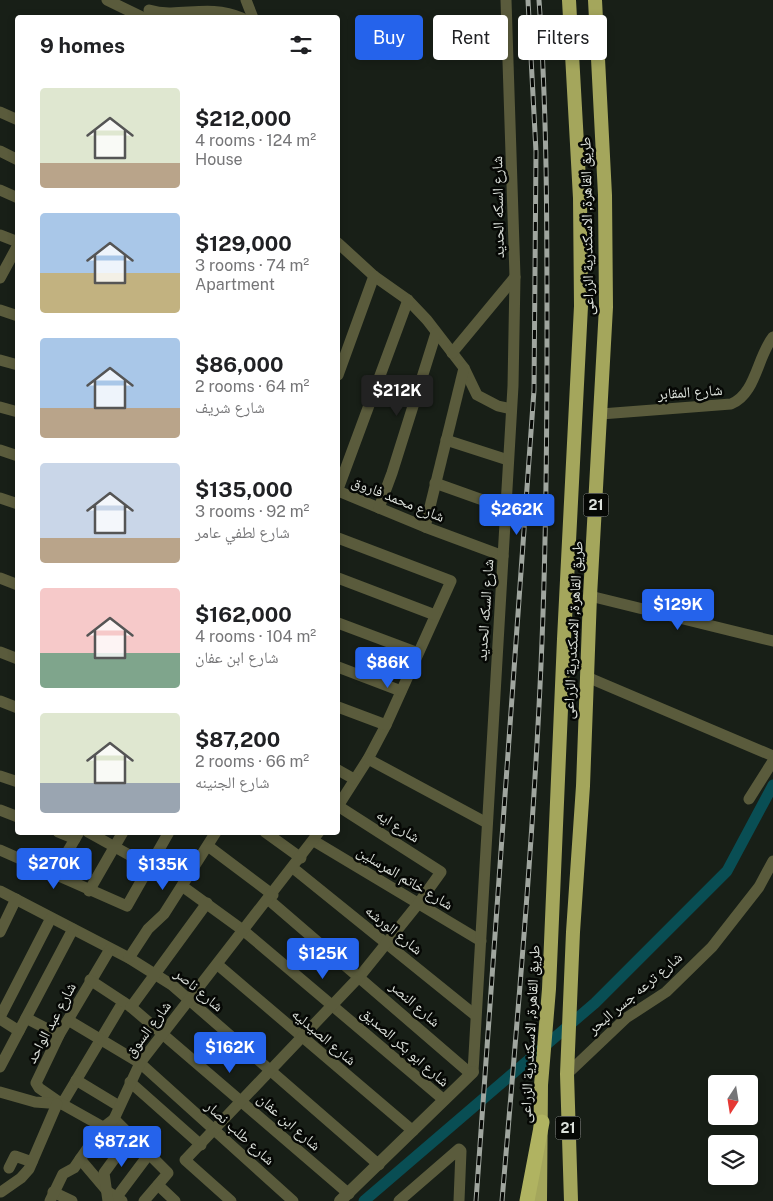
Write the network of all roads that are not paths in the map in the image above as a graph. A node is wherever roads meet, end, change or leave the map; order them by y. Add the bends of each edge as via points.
1 (106, 0) edge
2 (246, 0) edge
3 (506, 0) edge
4 (569, 0) edge
5 (594, 0) edge
6 (146, 11) edge
7 (190, 14) edge
8 (231, 15) edge
9 (252, 15) edge
10 (0, 112) edge
11 (15, 119) edge
12 (0, 152) edge
13 (15, 159) edge
14 (0, 190) edge
15 (15, 197) edge
16 (0, 235) edge
17 (15, 242) edge
18 (15, 249) edge
19 (340, 249) edge
20 (374, 276) junction
21 (515, 277) junction
22 (0, 278) edge
23 (408, 300) junction
24 (0, 310) edge
25 (15, 315) edge
26 (436, 333) junction
27 (773, 337) edge
28 (452, 353) junction
29 (0, 360) edge
30 (15, 364) edge
31 (464, 368) junction
32 (340, 370) edge
33 (0, 407) edge
34 (511, 409) junction
35 (15, 411) edge
36 (601, 414) junction
37 (446, 440) junction
38 (0, 450) edge
39 (15, 455) edge
40 (508, 460) junction
41 (435, 483) junction
42 (340, 485) edge
43 (340, 491) edge
44 (0, 498) edge
45 (15, 503) edge
46 (379, 508) junction
47 (505, 508) junction
48 (425, 527) junction
49 (340, 539) edge
50 (503, 556) junction
51 (0, 578) edge
52 (340, 579) edge
53 (15, 583) edge
54 (590, 596) junction
55 (435, 615) junction
56 (340, 624) edge
57 (773, 641) edge
58 (0, 652) edge
59 (418, 652) junction
60 (15, 656) edge
61 (340, 668) edge
62 (587, 677) junction
63 (401, 691) junction
64 (0, 702) edge
65 (15, 707) edge
66 (340, 708) edge
67 (386, 725) junction
68 (773, 756) edge
69 (368, 759) junction
70 (773, 761) edge
71 (340, 771) edge
72 (0, 776) edge
73 (354, 779) junction
74 (15, 781) edge
75 (749, 799) dead end
76 (340, 803) edge
77 (340, 807) edge
78 (0, 810) edge
79 (15, 816) edge
80 (487, 823) junction
81 (93, 835) edge
82 (121, 835) edge
83 (167, 835) edge
84 (214, 835) edge
85 (269, 835) edge
86 (77, 836) edge
87 (317, 837) edge
88 (208, 846) junction
89 (115, 847) junction
90 (0, 850) edge
91 (301, 858) junction
92 (773, 861) edge
93 (150, 866) junction
94 (293, 868) junction
95 (54, 875) junction
96 (182, 886) junction
97 (90, 891) junction
98 (0, 892) edge
99 (271, 897) junction
100 (16, 899) junction
101 (207, 903) junction
102 (418, 904) junction
103 (52, 918) junction
104 (73, 929) junction
105 (0, 932) edge
106 (244, 932) junction
107 (481, 941) junction
108 (386, 943) junction
109 (110, 949) junction
110 (129, 958) junction
111 (218, 965) junction
112 (156, 974) junction
113 (360, 976) junction
114 (90, 980) junction
115 (189, 1001) junction
116 (127, 1004) junction
117 (333, 1005) junction
118 (475, 1015) junction
119 (0, 1018) edge
120 (26, 1018) junction
121 (68, 1020) junction
122 (19, 1030) junction
123 (162, 1033) junction
124 (59, 1035) junction
125 (100, 1038) junction
126 (302, 1038) junction
127 (140, 1063) junction
128 (0, 1067) edge
129 (271, 1072) junction
130 (472, 1073) junction
131 (567, 1074) junction
132 (76, 1080) junction
133 (130, 1082) junction
134 (0, 1092) edge
135 (444, 1100) junction
136 (242, 1102) junction
137 (59, 1104) junction
138 (119, 1106) junction
139 (114, 1118) junction
140 (542, 1122) junction
141 (103, 1127) junction
142 (215, 1130) junction
143 (413, 1131) junction
144 (131, 1136) junction
145 (200, 1145) junction
146 (149, 1154) junction
147 (80, 1159) junction
148 (32, 1162) junction
149 (379, 1165) junction
150 (9, 1168) dead end
151 (158, 1186) junction
152 (1, 1192) edge
153 (52, 1196) edge
154 (345, 1197) edge
155 (113, 1198) edge
156 (72, 1201) edge
157 (144, 1201) edge
158 (175, 1201) edge
159 (231, 1201) edge
160 (293, 1201) edge
161 (400, 1201) edge
162 (459, 1201) edge
163 (527, 1201) edge
164 (540, 1201) edge
165 (571, 1201) edge

1 - 6 street
2 - 9 street
3 - 21 street, شارع السكه الحديد
4 - 140 highway, طريق القاهرة, الاسكندرية الزراعى / 21 via 580,198 581,306
5 - 36 highway, طريق القاهرة, الاسكندرية الزراعى / 21 via 605,196 606,307
6 - 7 street
7 - 8 street via 212,10
10 - 11 street
12 - 13 street
14 - 15 street
16 - 17 street
18 - 22 street
19 - 20 street
20 - 23 street
20 - 32 street
21 - 28 street
21 - 34 street, شارع السكه الحديد
23 - 26 street
23 - 42 street
24 - 25 street
26 - 28 street
26 - 46 street
27 - 36 street, شارع المقابر via 738,402
28 - 31 street
29 - 30 street
31 - 34 street via 477,395
31 - 37 street
33 - 35 street
34 - 40 street, شارع السكه الحديد
36 - 54 highway, طريق القاهرة, الاسكندرية الزراعى / 21
37 - 40 street
37 - 41 street
38 - 39 street
40 - 47 street, شارع السكه الحديد
41 - 47 street
41 - 48 street
43 - 46 street, شارع محمد فاروق
44 - 45 street
46 - 48 street, شارع محمد فاروق
47 - 50 street, شارع السكه الحديد
48 - 50 street, شارع محمد فاروق
49 - 55 street via 451,581
50 - 80 street, شارع السكه الحديد
51 - 53 street
52 - 55 street
54 - 57 street
54 - 62 highway, طريق القاهرة, الاسكندرية الزراعى / 21
55 - 59 street
56 - 59 street
58 - 60 street
59 - 63 street
61 - 63 street
62 - 68 street
62 - 131 highway, طريق القاهرة, الاسكندرية الزراعى / 21
63 - 67 street
64 - 65 street
66 - 67 street
67 - 69 street
69 - 73 street
69 - 80 street
70 - 75 street
71 - 73 street
72 - 74 street
73 - 76 street
77 - 102 street, شارع ايه via 441,872
78 - 79 street
80 - 107 street, شارع السكه الحديد
81 - 89 street
82 - 89 street
83 - 93 street
84 - 88 street
85 - 91 street
86 - 95 street
87 - 91 street, شارع السوق
87 - 102 street, شارع خاتم المرسلين
88 - 96 street
88 - 99 street, شارع النصر
89 - 93 street
89 - 97 street
90 - 95 street
91 - 94 street, شارع السوق
92 - 131 street, شارع ترعه جسر البحر via 754,894 712,947 666,992 626,1018
93 - 97 street via 127,906
94 - 99 street, شارع السوق
94 - 108 street, شارع الورشه
95 - 97 street
96 - 101 street, شارع ابو بكر الصديق
96 - 110 street
98 - 100 street, شارع ناصر
99 - 106 street, شارع السوق
99 - 113 street, شارع النصر
100 - 103 street, شارع ناصر
100 - 105 street
101 - 106 street, شارع ابو بكر الصديق
101 - 112 street
102 - 107 street, شارع خاتم المرسلين
102 - 108 street
103 - 104 street, شارع ناصر
103 - 119 street
104 - 109 street, شارع ناصر
104 - 120 street
106 - 111 street, شارع السوق
106 - 117 street, شارع ابو بكر الصديق
107 - 118 street, شارع السكه الحديد
108 - 113 street
108 - 118 street, شارع الورشه
109 - 110 street, شارع ناصر
109 - 114 street, شارع عبد الواحد
110 - 112 street, شارع ناصر
111 - 115 street, شارع السوق
111 - 126 street, شارع الصيدليه
112 - 115 street, شارع ناصر
112 - 116 street
113 - 117 street
113 - 130 street, شارع النصر
114 - 116 street, شارع ابن عفان
114 - 121 street, شارع عبد الواحد
115 - 123 street, شارع السوق
115 - 129 street, شارع ناصر
116 - 123 street, شارع ابن عفان
116 - 125 street
117 - 126 street
117 - 135 street, شارع ابو بكر الصديق
118 - 130 street, شارع السكه الحديد
119 - 122 street
120 - 122 street
120 - 124 street
121 - 124 street, شارع عبد الواحد
121 - 125 street, شارع طلب نصار
122 - 128 street
123 - 127 street, شارع السوق
123 - 136 street, شارع ابن عفان
124 - 137 street, شارع عبد الواحد via 36,1084
125 - 127 street, شارع طلب نصار
125 - 132 street
126 - 129 street
126 - 143 street, شارع الصيدليه
127 - 133 street, شارع السوق
127 - 142 street, شارع طلب نصار
129 - 136 street
129 - 149 street, شارع ناصر
130 - 135 street
131 - 165 highway, طريق القاهرة, الاسكندرية الزراعى / 21
132 - 137 street
132 - 138 street
133 - 138 street, شارع السوق
133 - 145 street
134 - 137 street via 25,1100
135 - 143 street
136 - 142 street
136 - 154 street, شارع ابن عفان
137 - 141 street
137 - 148 street
138 - 139 street, شارع السوق
139 - 141 street, شارع السوق
139 - 144 street
140 - 163 highway
140 - 164 highway, طريق القاهرة, الاسكندرية الزراعى / 21
141 - 147 street, شارع السوق
142 - 145 street
142 - 160 street, شارع طلب نصار
143 - 149 street
144 - 146 street
144 - 155 street via 104,1173
145 - 159 street via 186,1160
146 - 151 street via 168,1173
146 - 155 street
147 - 153 street, شارع السوق via 74,1168 63,1174
147 - 155 street
148 - 150 street via 15,1156
148 - 152 street via 21,1178
149 - 154 street
151 - 157 street
151 - 158 street
153 - 156 street
161 - 162 street via 460,1149

